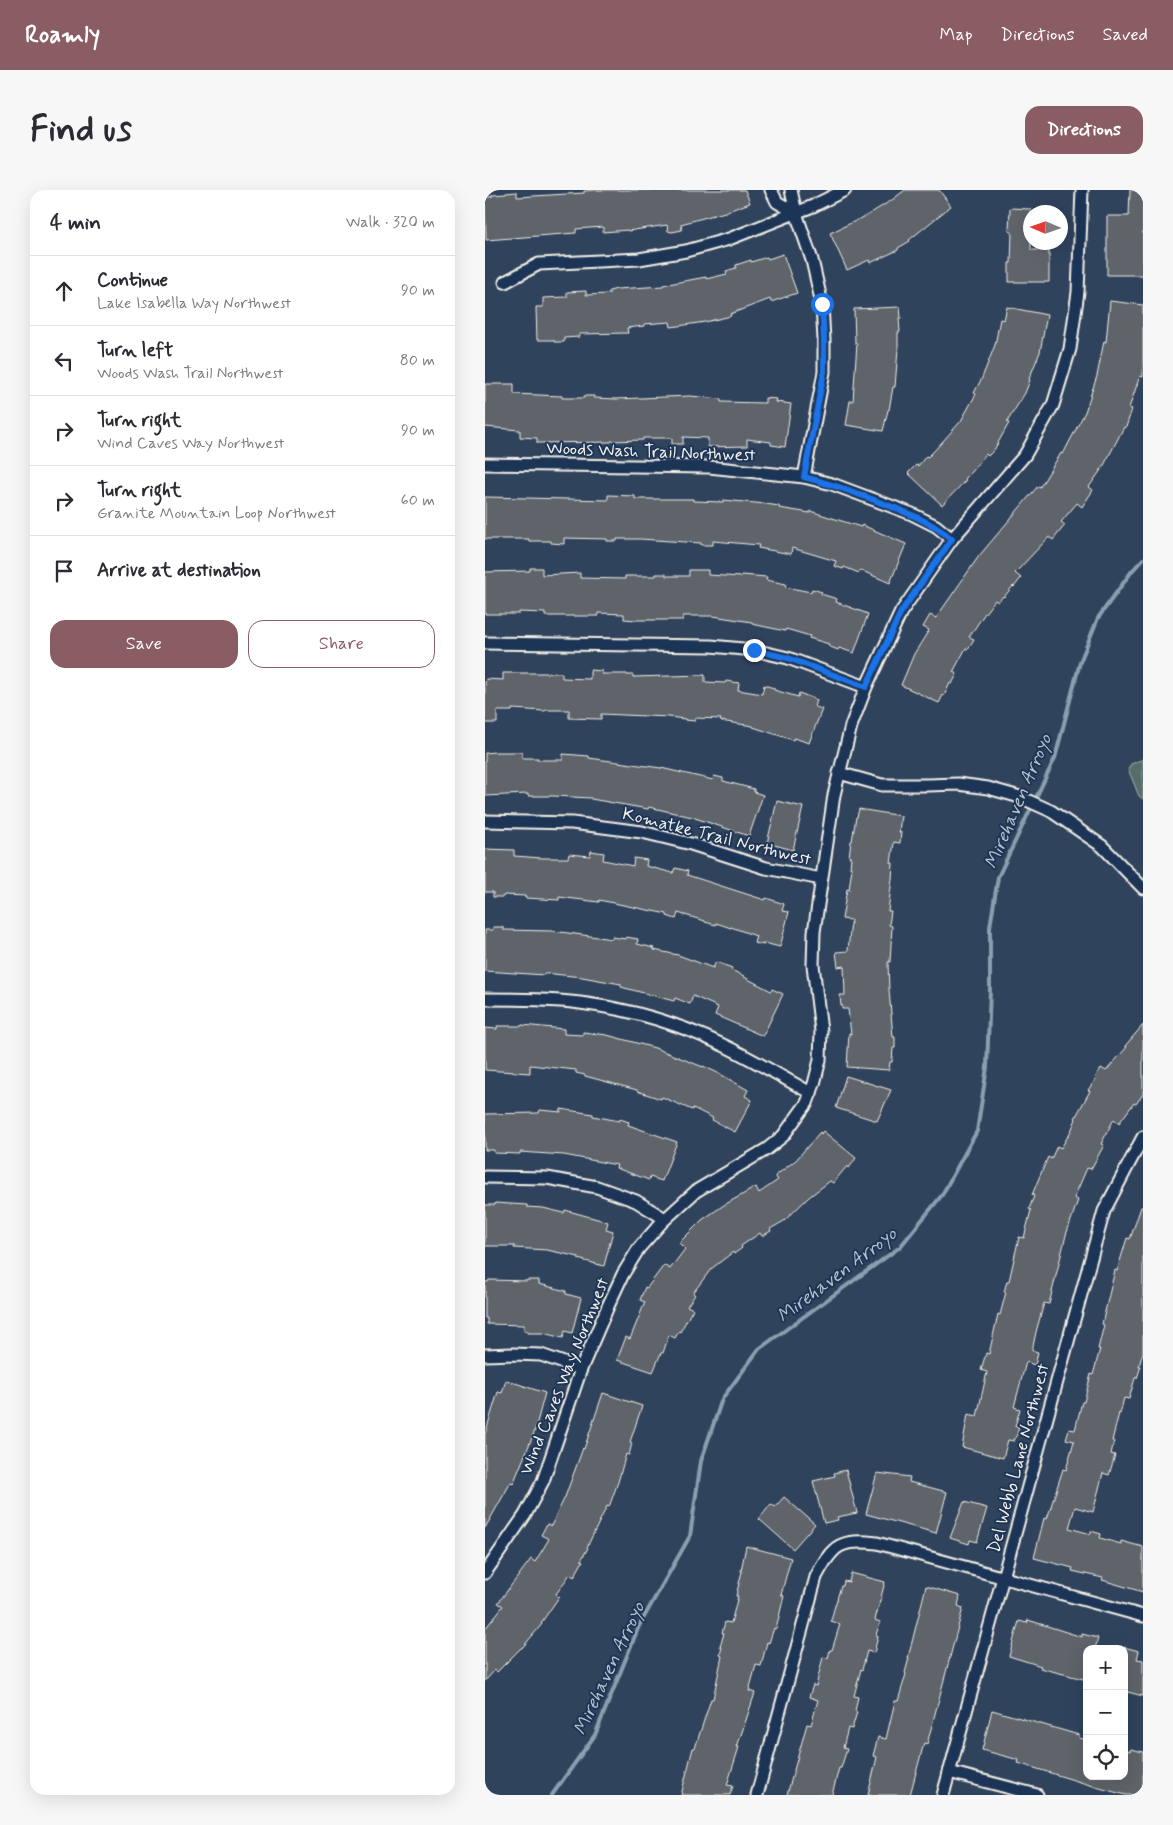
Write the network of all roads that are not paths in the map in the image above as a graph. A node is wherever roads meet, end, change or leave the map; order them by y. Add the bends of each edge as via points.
1 (771, 190) edge
2 (791, 190) edge
3 (845, 190) edge
4 (1082, 190) edge
5 (796, 213) junction
6 (505, 282) dead end
7 (485, 464) edge
8 (804, 477) junction
9 (952, 539) junction
10 (485, 643) edge
11 (866, 687) junction
12 (839, 773) junction
13 (485, 821) edge
14 (821, 879) junction
15 (1143, 888) edge
16 (485, 999) edge
17 (811, 1093) junction
18 (1143, 1137) edge
19 (485, 1177) edge
20 (665, 1219) junction
21 (485, 1355) edge
22 (581, 1370) junction
23 (485, 1573) edge
24 (1004, 1577) junction
25 (1143, 1616) edge
26 (949, 1772) junction
27 (757, 1795) edge
28 (943, 1795) edge
29 (1037, 1795) edge

1 - 5 street via 777,202
2 - 5 street
3 - 5 street
4 - 9 street, Wind Caves Way Northwest via 1078,292 1070,349 1053,405 1025,455
5 - 6 street via 729,239 686,251 639,259 539,264
5 - 8 street via 813,260 822,304 824,340 824,372
7 - 8 street, Woods Wash Trail Northwest via 709,467
8 - 9 street, Woods Wash Trail Northwest via 912,514 936,526
9 - 11 street, Wind Caves Way Northwest via 901,612
10 - 11 street via 711,646 754,650 788,658
11 - 12 street, Wind Caves Way Northwest via 851,726
12 - 14 street, Wind Caves Way Northwest
12 - 15 street via 882,785 958,784 1020,797 1051,811 1102,846
13 - 14 street, Komatke Trail Northwest via 572,823 642,832 766,868
14 - 17 street, Wind Caves Way Northwest via 813,965 821,1031 820,1060
16 - 17 street via 581,1003 639,1015 723,1045
17 - 20 street, Wind Caves Way Northwest via 783,1136 696,1191
18 - 24 street, Del Webb Lane Northwest via 1104,1211
19 - 20 street via 547,1178 597,1188 636,1201
20 - 22 street, Wind Caves Way Northwest via 639,1248 623,1274
21 - 22 street via 541,1355
22 - 23 street, Wind Caves Way Northwest via 543,1480 525,1515
24 - 25 street
24 - 26 street, Del Webb Lane Northwest
24 - 27 street via 877,1543 856,1541 833,1550 816,1576
26 - 28 street, Del Webb Lane Northwest
26 - 29 street

